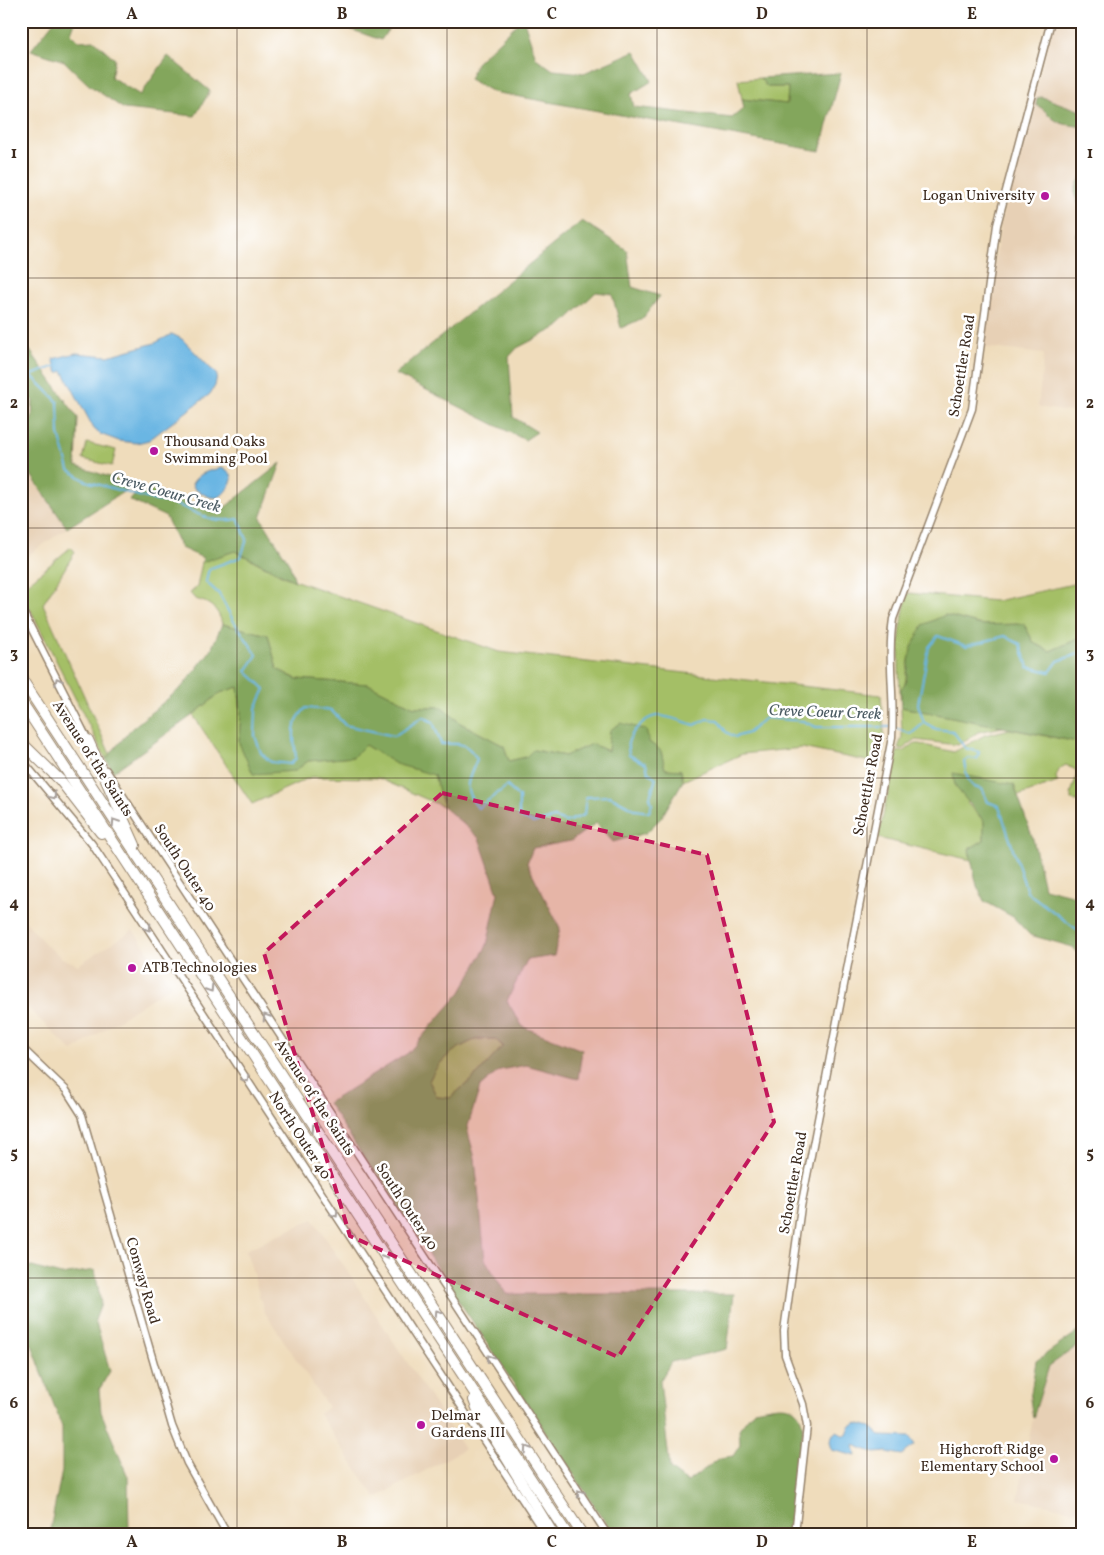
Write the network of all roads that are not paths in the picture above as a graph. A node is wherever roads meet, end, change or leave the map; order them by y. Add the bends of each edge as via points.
1 (1051, 21) edge
2 (21, 608) edge
3 (21, 678) edge
4 (21, 701) edge
5 (88, 740) junction
6 (21, 742) edge
7 (21, 759) edge
8 (115, 846) junction
9 (142, 862) junction
10 (21, 1048) edge
11 (464, 1376) junction
12 (227, 1534) edge
13 (545, 1534) edge
14 (553, 1534) edge
15 (567, 1534) edge
16 (582, 1534) edge
17 (607, 1534) edge
18 (795, 1534) edge

1 - 18 street, Schoettler Road via 996,232 972,409 892,619 890,748 801,1207 784,1331 785,1355 803,1404 807,1426
5 -> 2 street, South Outer 40
9 -> 3 highway, Avenue of the Saints
4 - 8 highway, Avenue of the Saints
5 - 9 highway via 129,826
17 -> 5 street, South Outer 40 via 130,809
6 - 8 highway via 60,780 96,829
7 -> 13 street, North Outer 40 via 92,844
8 -> 11 highway, Avenue of the Saints
16 -> 9 highway, Avenue of the Saints
10 - 12 street, Conway Road via 66,1090 82,1114 172,1426 187,1463
11 - 14 highway via 479,1413
11 - 15 highway, Avenue of the Saints

